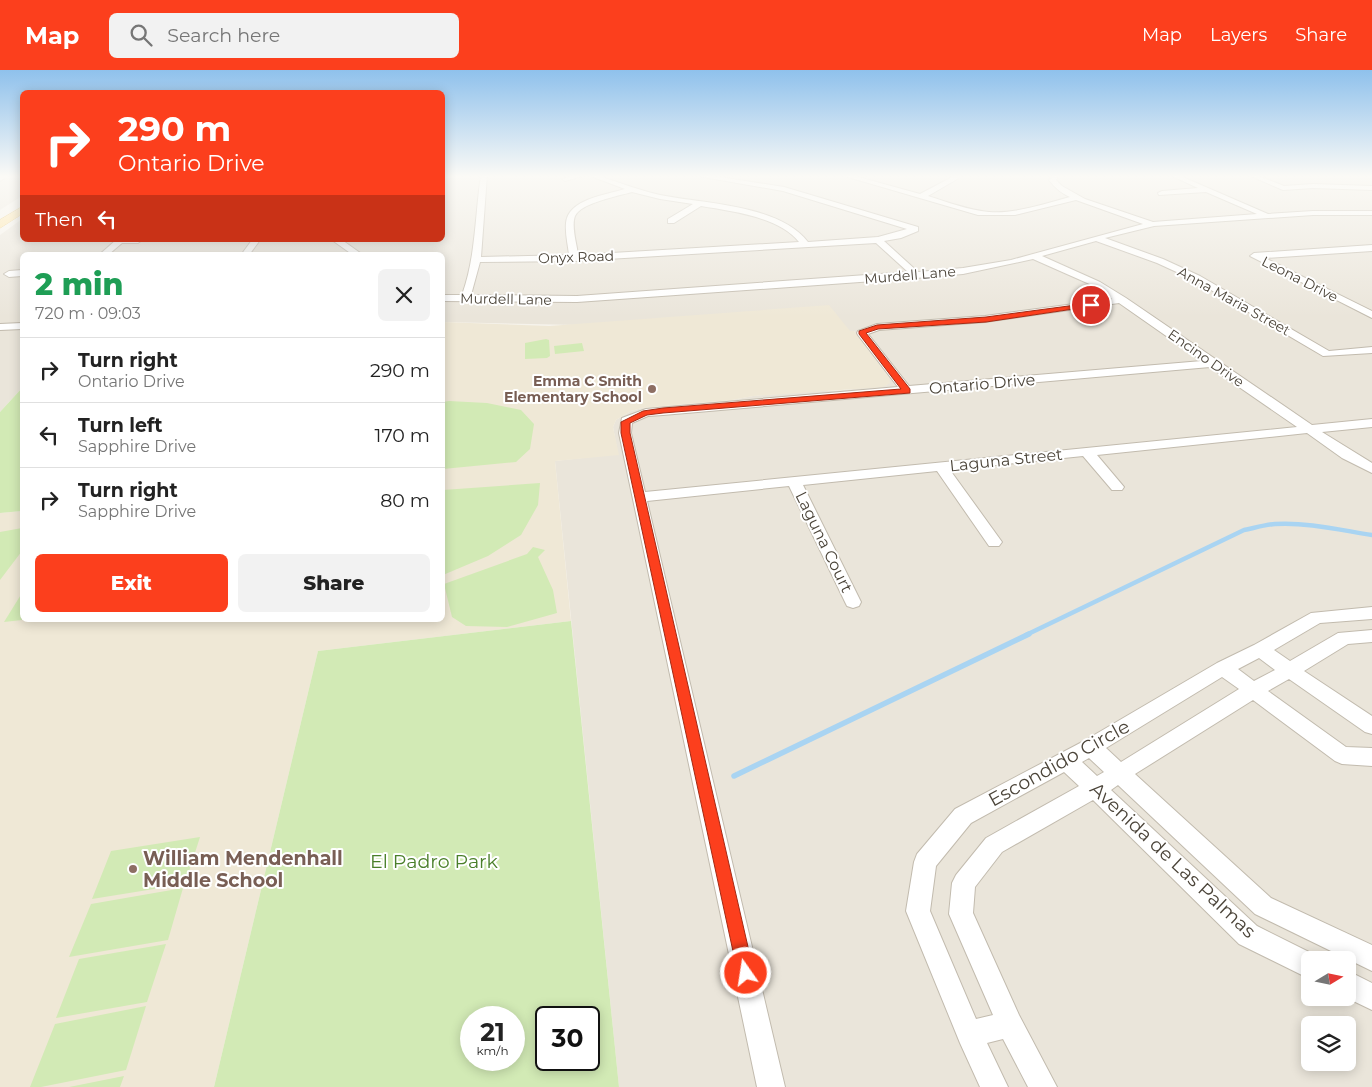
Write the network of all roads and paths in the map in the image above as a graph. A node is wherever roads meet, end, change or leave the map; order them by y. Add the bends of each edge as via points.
1 (480, 222) edge
2 (570, 222) edge
3 (774, 222) edge
4 (892, 222) edge
5 (1149, 222) edge
6 (1176, 222) edge
7 (1154, 224) junction
8 (1098, 238) junction
9 (878, 240) junction
10 (120, 242) edge
11 (343, 242) edge
12 (805, 244) junction
13 (1372, 248) edge
14 (107, 252) edge
15 (355, 252) edge
16 (1035, 256) junction
17 (574, 258) junction
18 (476, 260) junction
19 (20, 273) edge
20 (9, 274) dead end
21 (916, 275) junction
22 (466, 297) junction
23 (445, 298) edge
24 (1123, 300) junction
25 (1372, 315) edge
26 (20, 326) edge
27 (0, 327) edge
28 (1372, 350) edge
29 (1213, 363) junction
30 (907, 391) junction
31 (1372, 423) edge
32 (1310, 430) junction
33 (1087, 452) junction
34 (942, 468) junction
35 (1372, 469) edge
36 (795, 483) junction
37 (1117, 487) dead end
38 (641, 497) junction
39 (994, 542) dead end
40 (853, 602) dead end
41 (1372, 613) edge
42 (1372, 636) edge
43 (1260, 650) junction
44 (1223, 668) junction
45 (1290, 671) junction
46 (1253, 690) junction
47 (1372, 726) edge
48 (1091, 747) junction
49 (1372, 757) edge
50 (1067, 760) junction
51 (1120, 773) junction
52 (1096, 788) junction
53 (1372, 958) edge
54 (1301, 962) edge
55 (1356, 988) edge
56 (1372, 996) edge
57 (1010, 1024) junction
58 (969, 1034) junction
59 (771, 1087) edge
60 (994, 1087) edge
61 (1043, 1087) edge

1 - 18 street
2 - 17 street
3 - 12 street via 802,236
4 - 9 street, Onyx Road via 915,230
5 - 7 street
6 - 7 street, Murdell Lane
7 - 8 street, Murdell Lane
8 - 16 street, Murdell Lane
8 - 28 street, Anna Maria Street via 1197,278 1327,354
9 - 12 street, Onyx Road
9 - 21 street
10 - 14 street
11 - 15 street
12 - 17 street, Onyx Road
13 - 25 street, Leona Drive via 1254,256
16 - 21 street, Murdell Lane via 978,268
16 - 24 street, Encino Drive via 1090,280
17 - 18 street, Onyx Road
18 - 22 street
19 - 20 street
21 - 22 street, Murdell Lane via 568,299
22 - 23 street, Murdell Lane
24 - 29 street, Encino Drive
24 - 30 street via 986,320 877,327 862,333
26 - 27 street
29 - 30 street, Ontario Drive
29 - 32 street, Encino Drive
30 - 38 street, Ontario Drive via 634,416 626,422 625,433
31 - 32 street, Laguna Street
32 - 33 street, Laguna Street
32 - 35 street, Encino Drive
33 - 34 street, Laguna Street
33 - 37 street
34 - 36 street, Laguna Street
34 - 39 street
36 - 38 street, Laguna Street
36 - 40 street, Laguna Court
38 - 59 street, Ontario Drive
41 - 43 street, Escondido Circle via 1317,617
42 - 45 street via 1344,638
43 - 44 street, Escondido Circle
43 - 45 street
44 - 46 street
44 - 48 street, Escondido Circle
45 - 46 street
45 - 47 street
46 - 49 street via 1342,755
46 - 51 street
48 - 50 street, Escondido Circle
48 - 51 street, Avenida de Las Palmas
50 - 52 street, Avenida de Las Palmas
50 - 58 street, Escondido Circle via 964,816 925,862 918,911
51 - 52 street
51 - 53 street, Avenida de Las Palmas via 1264,906
52 - 54 street, Avenida de Las Palmas via 1248,935
52 - 57 street via 994,845 964,883 961,914
55 - 56 street
57 - 58 street
57 - 61 street
58 - 60 street, Escondido Circle

